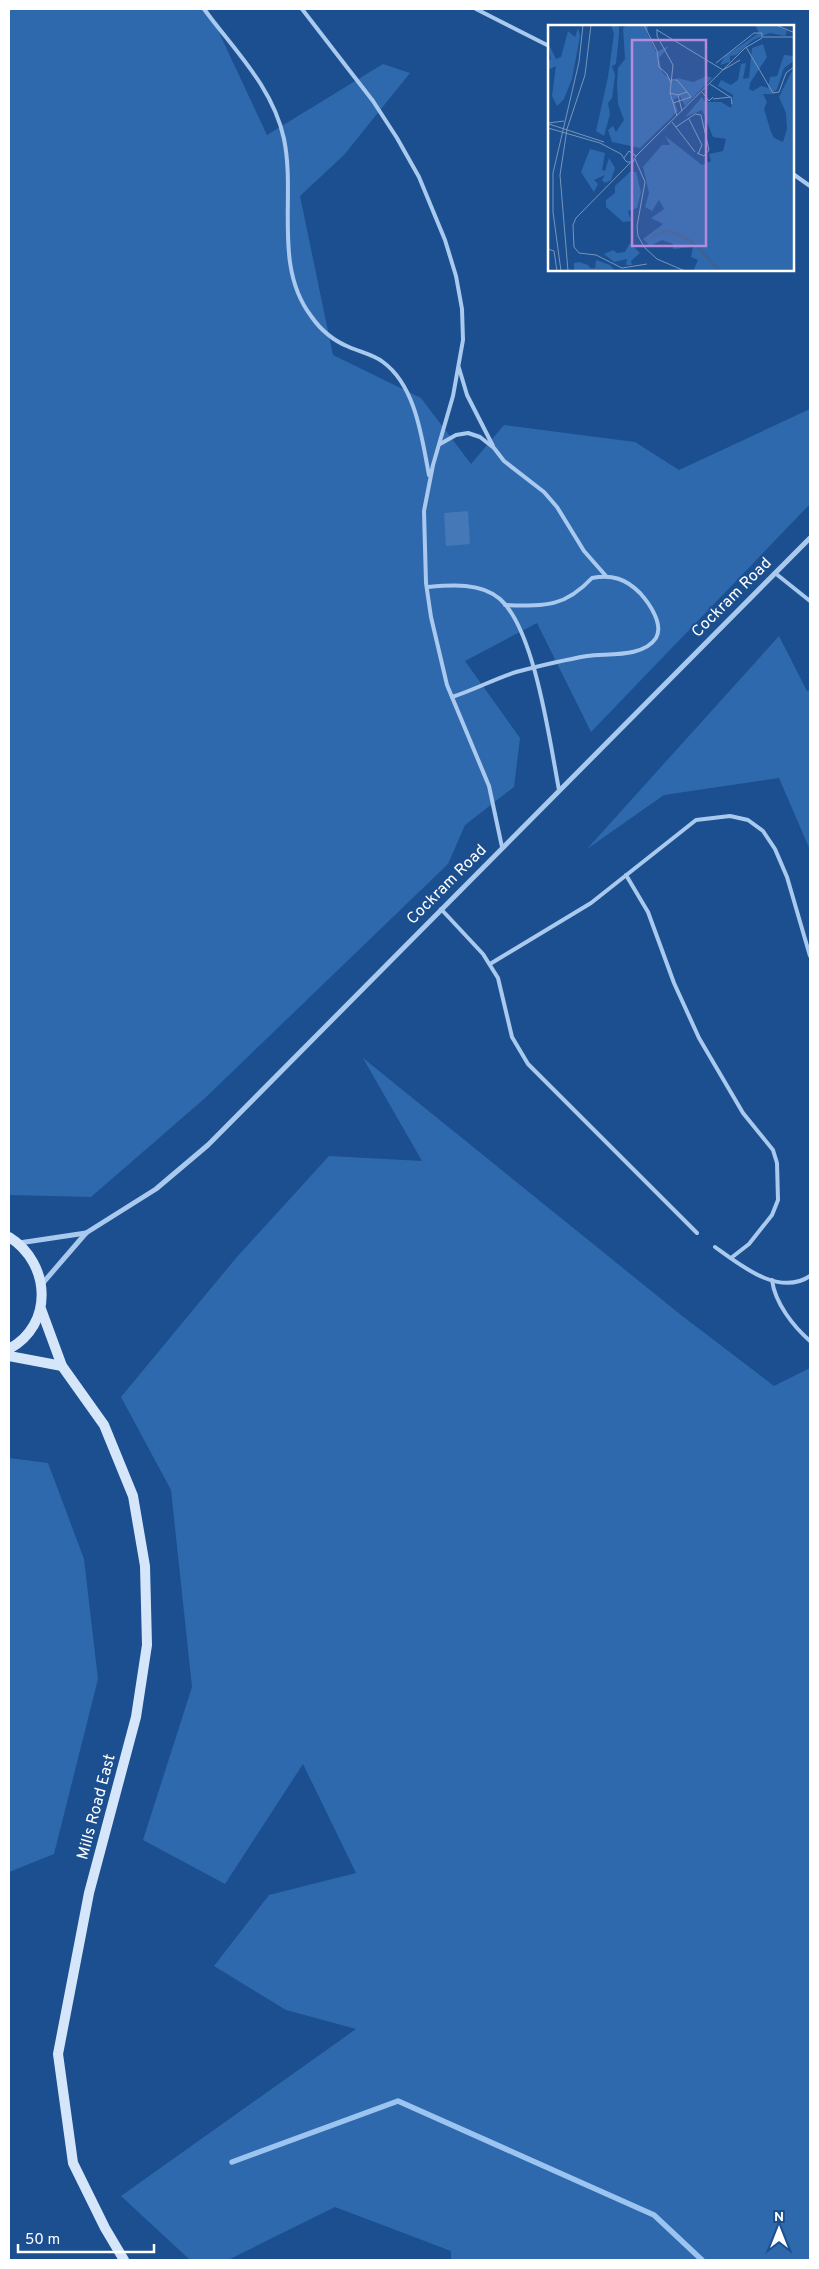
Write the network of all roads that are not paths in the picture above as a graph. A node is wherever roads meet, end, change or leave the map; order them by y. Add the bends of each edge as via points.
1 (204, 9) edge
2 (302, 9) edge
3 (476, 9) edge
4 (548, 45) edge
5 (794, 175) edge
6 (810, 186) edge
7 (459, 366) junction
8 (439, 445) junction
9 (494, 448) junction
10 (430, 478) junction
11 (810, 538) edge
12 (775, 573) junction
13 (606, 576) junction
14 (427, 587) junction
15 (810, 601) edge
16 (505, 605) junction
17 (534, 668) junction
18 (452, 697) junction
19 (558, 790) junction
20 (502, 847) junction
21 (626, 875) junction
22 (441, 909) junction
23 (810, 956) edge
24 (490, 964) junction
25 (86, 1233) junction
26 (697, 1234) dead end
27 (9, 1238) edge
28 (19, 1243) junction
29 (715, 1247) dead end
30 (731, 1258) junction
31 (810, 1276) edge
32 (772, 1280) junction
33 (42, 1284) junction
34 (41, 1309) junction
35 (810, 1341) edge
36 (9, 1349) edge
37 (9, 1356) edge
38 (62, 1366) junction
39 (124, 2260) edge

1 - 10 lane via 254,72 284,139 290,262 301,298 311,316 332,338 383,361 394,372 412,404
2 - 7 lane via 373,101 419,177 456,276 462,309 463,340
3 - 4 lane
5 - 6 lane
7 - 8 lane
7 - 9 lane via 466,395
8 - 9 lane via 456,435 468,433 480,436
8 - 10 lane
9 - 13 lane via 504,461 544,492 584,551
10 - 14 lane via 424,511
11 - 12 street, Cockram Road
12 - 15 lane
12 - 19 street, Cockram Road
13 - 16 lane via 592,578 568,598 532,605
13 - 17 lane via 621,579 640,593 653,610 658,627 656,637 635,651 582,657
14 - 16 lane via 459,586 484,590 500,598
14 - 18 lane via 441,660
16 - 17 lane via 518,624
17 - 18 lane via 515,672
17 - 19 lane
18 - 20 lane via 489,786
19 - 20 street, Cockram Road
20 - 22 street, Cockram Road
21 - 23 lane via 696,820 730,816 748,820 762,831 775,849 787,876
21 - 24 lane via 591,903
21 - 30 lane via 648,912 674,983 700,1038 742,1113 772,1150 777,1163 778,1200 772,1215 750,1244
22 - 24 lane
22 - 25 street, Cockram Road via 208,1145 156,1189
24 - 26 lane via 498,978 512,1037 528,1064
25 - 28 street, Cockram Road
25 - 33 street, Cockram Road
27 - 28 main road
28 - 33 main road via 38,1269
29 - 30 lane
30 - 32 lane
31 - 32 lane via 798,1283
32 - 35 lane via 788,1316
33 - 34 main road
34 - 36 main road via 32,1328
34 - 38 main road, Mills Road East
37 - 38 main road
38 - 39 main road, Mills Road East via 104,1426 130,1487 146,1566 147,1645 136,1717 89,1894 58,2054 74,2163

